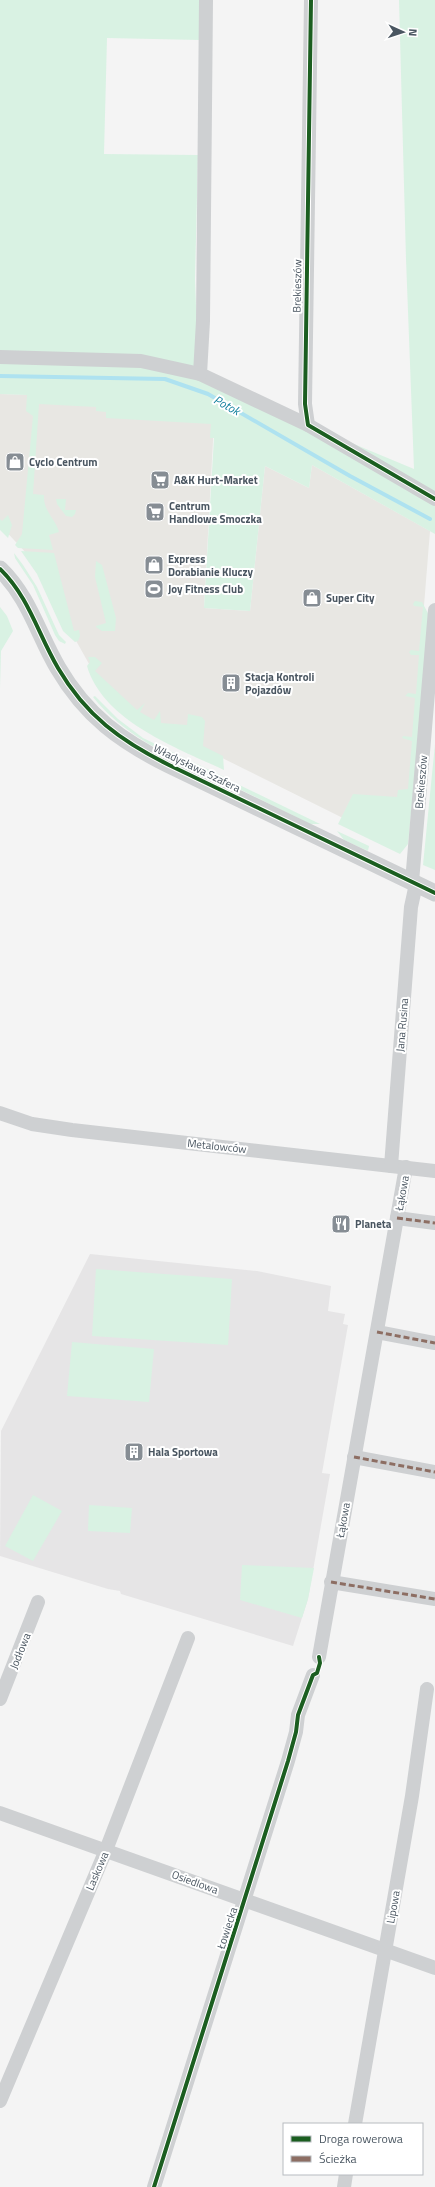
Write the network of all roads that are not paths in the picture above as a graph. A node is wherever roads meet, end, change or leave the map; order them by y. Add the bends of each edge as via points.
1 (206, 0) edge
2 (311, 0) edge
3 (0, 357) edge
4 (200, 374) junction
5 (308, 425) junction
6 (435, 499) edge
7 (0, 568) edge
8 (435, 610) edge
9 (414, 883) junction
10 (435, 893) edge
11 (0, 1113) edge
12 (391, 1166) junction
13 (406, 1168) junction
14 (435, 1171) edge
15 (397, 1218) junction
16 (435, 1223) edge
17 (377, 1332) junction
18 (435, 1343) edge
19 (354, 1457) junction
20 (435, 1472) edge
21 (331, 1582) junction
22 (435, 1599) edge
23 (38, 1602) dead end
24 (188, 1638) dead end
25 (319, 1657) dead end
26 (314, 1675) dead end
27 (427, 1689) dead end
28 (0, 1699) edge
29 (0, 1813) edge
30 (106, 1850) junction
31 (245, 1900) junction
32 (385, 1950) junction
33 (435, 1968) edge
34 (0, 2101) edge
35 (355, 2123) edge
36 (346, 2175) edge
37 (154, 2187) edge
38 (344, 2187) edge

1 - 4 street via 204,306
2 - 5 street, Brekieszów via 305,404
3 - 4 street via 141,361
4 - 5 street
5 - 6 street
7 - 9 street, Władysława Szafera via 25,600 67,682 81,702 114,734 136,749
8 - 9 street, Brekieszów
9 - 10 street, Władysława Szafera
9 - 12 street, Jana Rusina
11 - 12 street, Metalowców via 32,1124 72,1130
12 - 13 street, Metalowców
13 - 14 street, Metalowców
13 - 15 street, Łąkowa
15 - 16 street, Łąkowa
15 - 17 street, Łąkowa
17 - 18 street
17 - 19 street, Łąkowa
19 - 20 street
19 - 21 street, Łąkowa
21 - 22 street
21 - 25 street, Łąkowa
23 - 28 street, Jodłowa
24 - 30 street, Laskowa
26 - 31 street, Łowiecka via 298,1715 288,1761
27 - 32 street, Lipowa via 412,1796
29 - 30 street, Osiedlowa
30 - 31 street, Osiedlowa
30 - 34 street, Laskowa
31 - 32 street, Osiedlowa
31 - 37 street, Łowiecka
32 - 33 street, Osiedlowa
32 - 35 street, Lipowa
36 - 38 street

